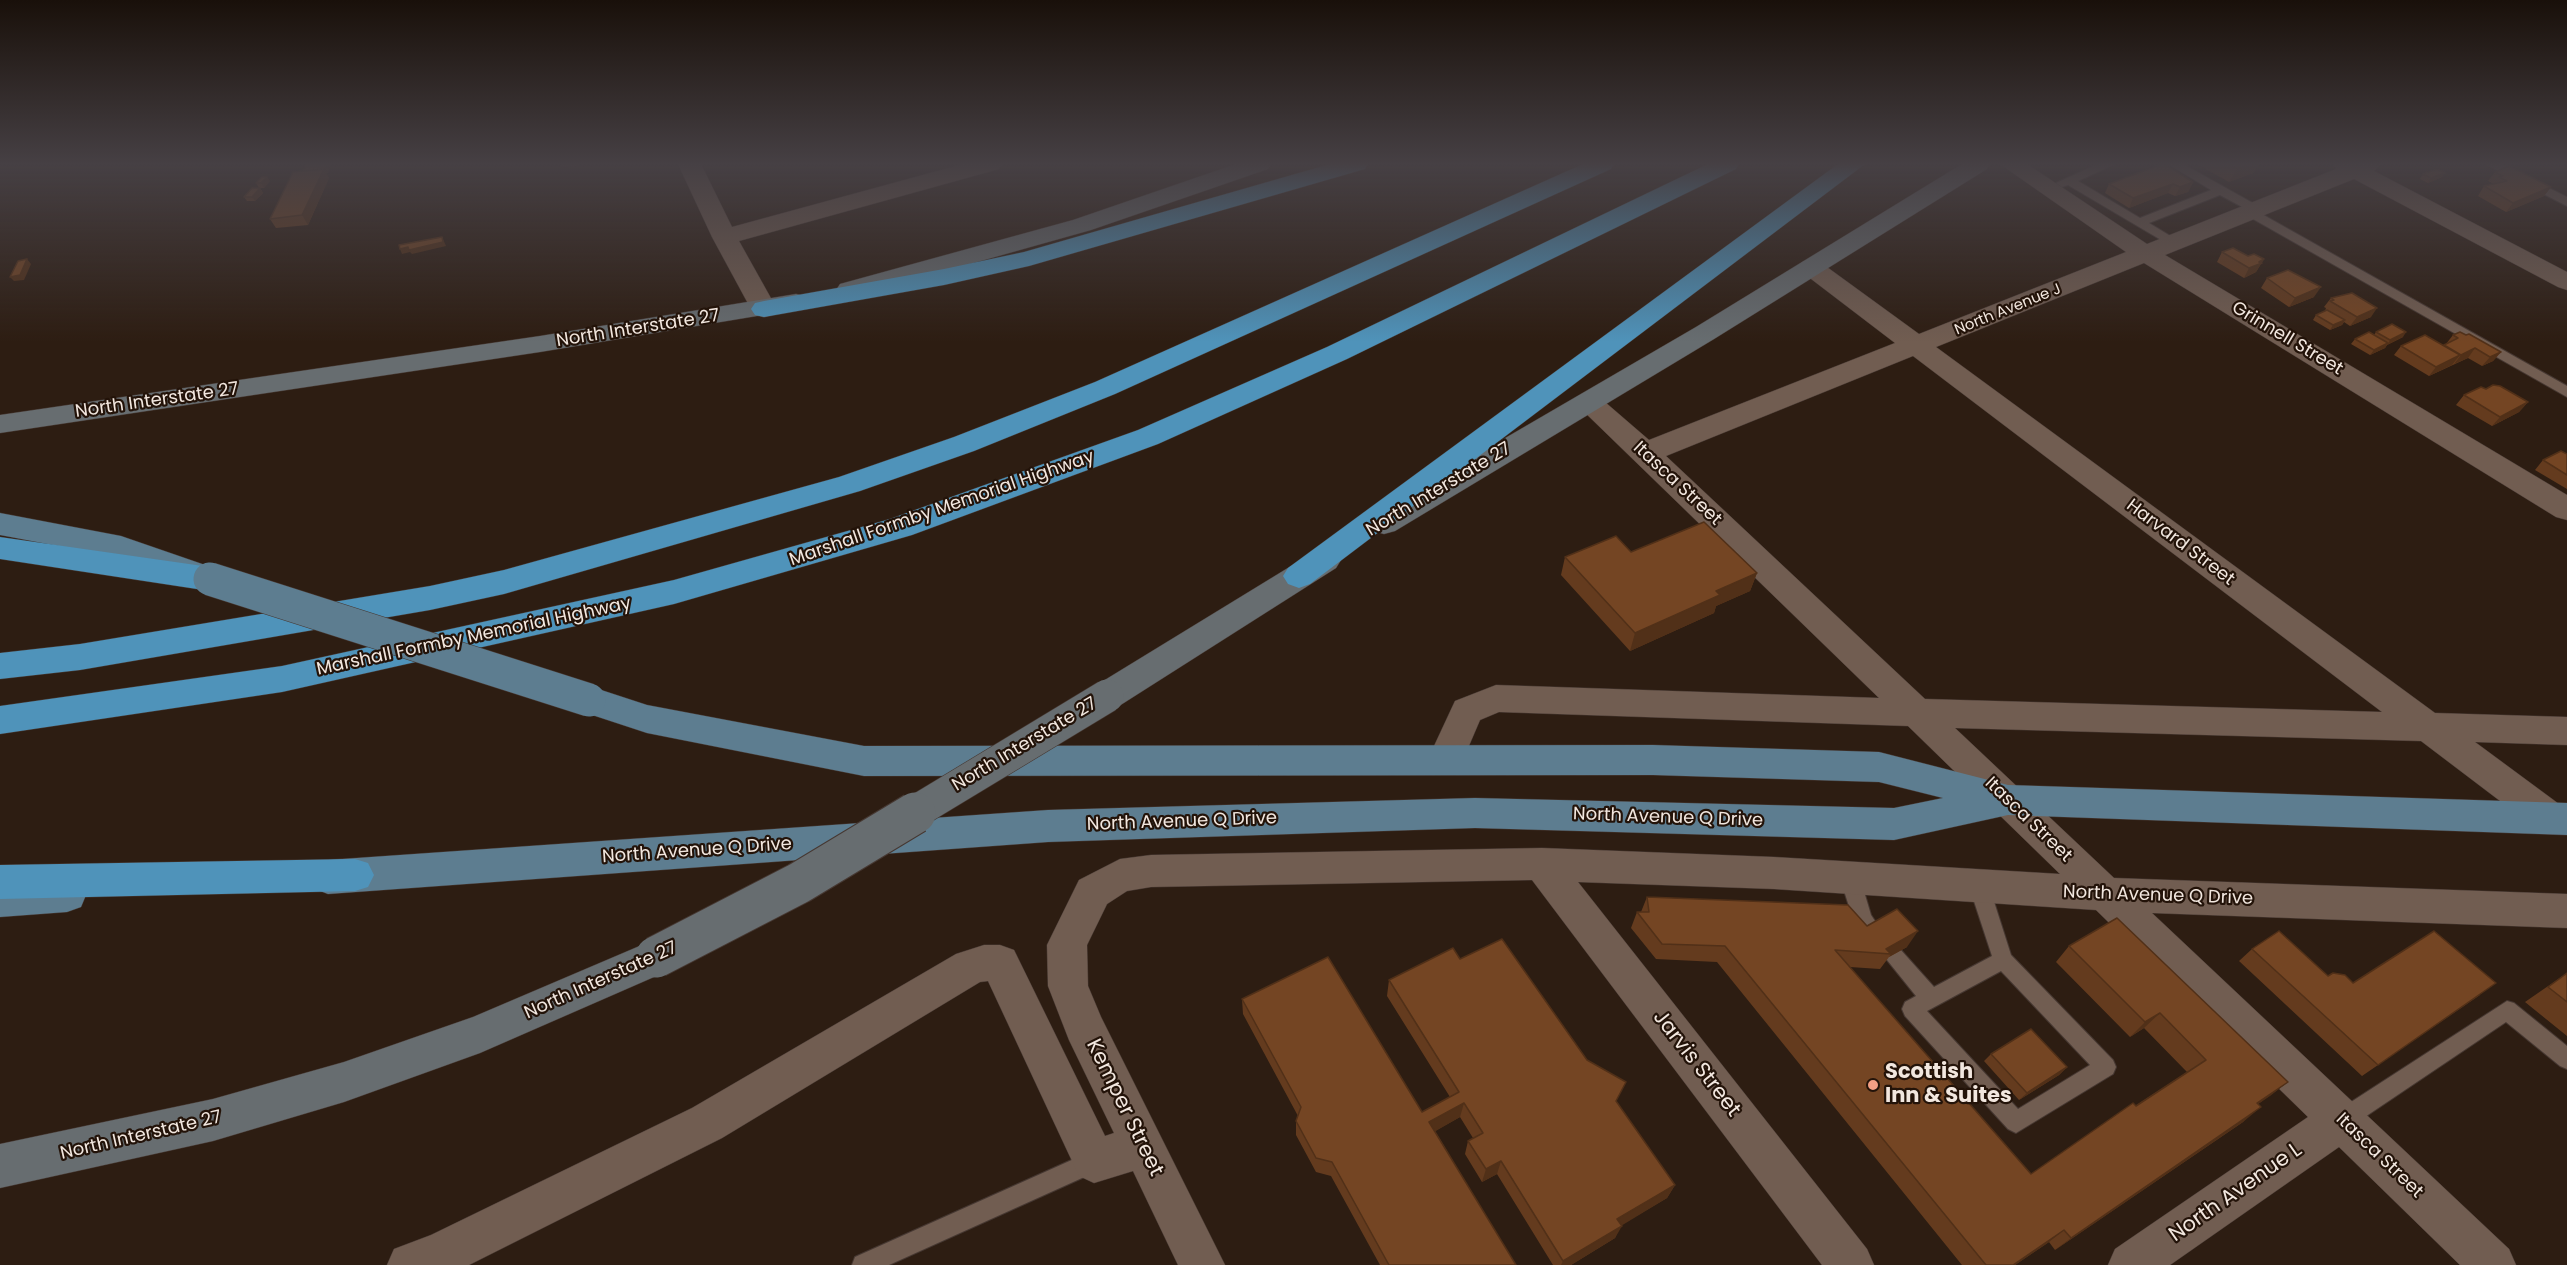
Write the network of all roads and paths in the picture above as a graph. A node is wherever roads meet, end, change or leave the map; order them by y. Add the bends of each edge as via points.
1 (716, 223) edge
2 (774, 223) edge
3 (1088, 223) edge
4 (1151, 223) edge
5 (1472, 223) edge
6 (1606, 223) edge
7 (1774, 223) edge
8 (1883, 223) edge
9 (2107, 223) edge
10 (2139, 223) edge
11 (2223, 223) edge
12 (2274, 223) edge
13 (2460, 223) edge
14 (723, 237) junction
15 (2173, 243) junction
16 (2146, 254) junction
17 (1811, 267) junction
18 (2567, 282) edge
19 (764, 309) junction
20 (1918, 346) junction
21 (2567, 392) edge
22 (1588, 402) junction
23 (0, 424) edge
24 (1645, 453) junction
25 (2567, 508) edge
26 (0, 524) edge
27 (0, 548) edge
28 (1299, 576) junction
29 (210, 579) junction
30 (0, 666) edge
31 (1917, 713) junction
32 (0, 720) edge
33 (2425, 726) junction
34 (2567, 731) edge
35 (1446, 759) junction
36 (2008, 800) junction
37 (2559, 818) edge
38 (1542, 864) junction
39 (355, 875) junction
40 (1850, 878) junction
41 (0, 882) edge
42 (1979, 886) junction
43 (2105, 894) junction
44 (0, 900) edge
45 (2567, 911) edge
46 (1873, 933) edge
47 (1066, 945) joint
48 (1893, 955) edge
49 (2003, 960) junction
50 (1931, 998) junction
51 (2567, 1059) edge
52 (2341, 1120) junction
53 (1143, 1146) junction
54 (1094, 1161) junction
55 (0, 1166) edge
56 (2152, 1260) edge
57 (410, 1265) edge
58 (863, 1265) edge
59 (1202, 1265) edge
60 (1851, 1265) edge
61 (2493, 1265) edge

1 - 14 street
2 - 14 street
3 - 19 main road, North Interstate 27 via 852,290
4 - 19 highway via 1029,258
5 - 30 highway via 1105,388 849,484 570,564 430,598 80,657
6 - 32 highway, Marshall Formby Memorial Highway via 1337,353 1148,437 901,527 675,592 282,679
7 - 28 highway
8 - 17 main road, North Interstate 27
9 - 16 street, Grinnell Street
10 - 15 lane
11 - 15 street, North Avenue J
12 - 21 lane
13 - 18 street
14 - 19 street
15 - 16 street, North Avenue J
16 - 20 street, North Avenue J
16 - 25 street, Grinnell Street
17 - 20 street, Harvard Street
17 - 22 main road, North Interstate 27
19 - 23 main road, North Interstate 27
20 - 24 street, North Avenue J
20 - 33 street, Harvard Street
22 - 24 street, Itasca Street
22 - 28 main road, North Interstate 27
24 - 31 street, Itasca Street
26 - 29 main road, North Avenue Q Drive via 121,547
27 - 29 highway
28 - 55 main road, North Interstate 27, bridge via 799,883 656,957 480,1034 344,1082 213,1120
29 - 35 main road, North Avenue Q Drive, bridge via 647,719 864,762
31 - 33 street
31 - 35 street via 1496,698 1467,711
31 - 36 street, Itasca Street
33 - 34 street
33 - 37 street, Harvard Street
35 - 36 main road, North Avenue Q Drive via 1879,767
36 - 37 main road, North Avenue Q Drive
36 - 39 main road, North Avenue Q Drive via 1894,824 1475,813 1060,826
36 - 43 street, Itasca Street
38 - 40 street, North Avenue Q Drive
38 - 47 street, North Avenue Q Drive via 1151,871 1120,875 1093,892
38 - 60 street, Jarvis Street
39 - 41 highway
39 - 44 main road, North Avenue Q Drive
40 - 42 street, North Avenue Q Drive
40 - 46 lane via 1863,919
42 - 43 street, North Avenue Q Drive
42 - 49 lane
43 - 45 street, North Avenue Q Drive
43 - 52 street, Itasca Street
47 - 53 street, Kemper Street via 1068,986
48 - 50 lane
49 - 50 lane
49 - 50 lane via 2106,1067 2016,1122 1912,1009
51 - 52 lane via 2507,1011
52 - 56 street, North Avenue L
52 - 61 street, Itasca Street
53 - 54 street
53 - 59 street, Kemper Street
54 - 57 street via 1000,963 984,963 970,966 707,1123 438,1256
54 - 58 lane

